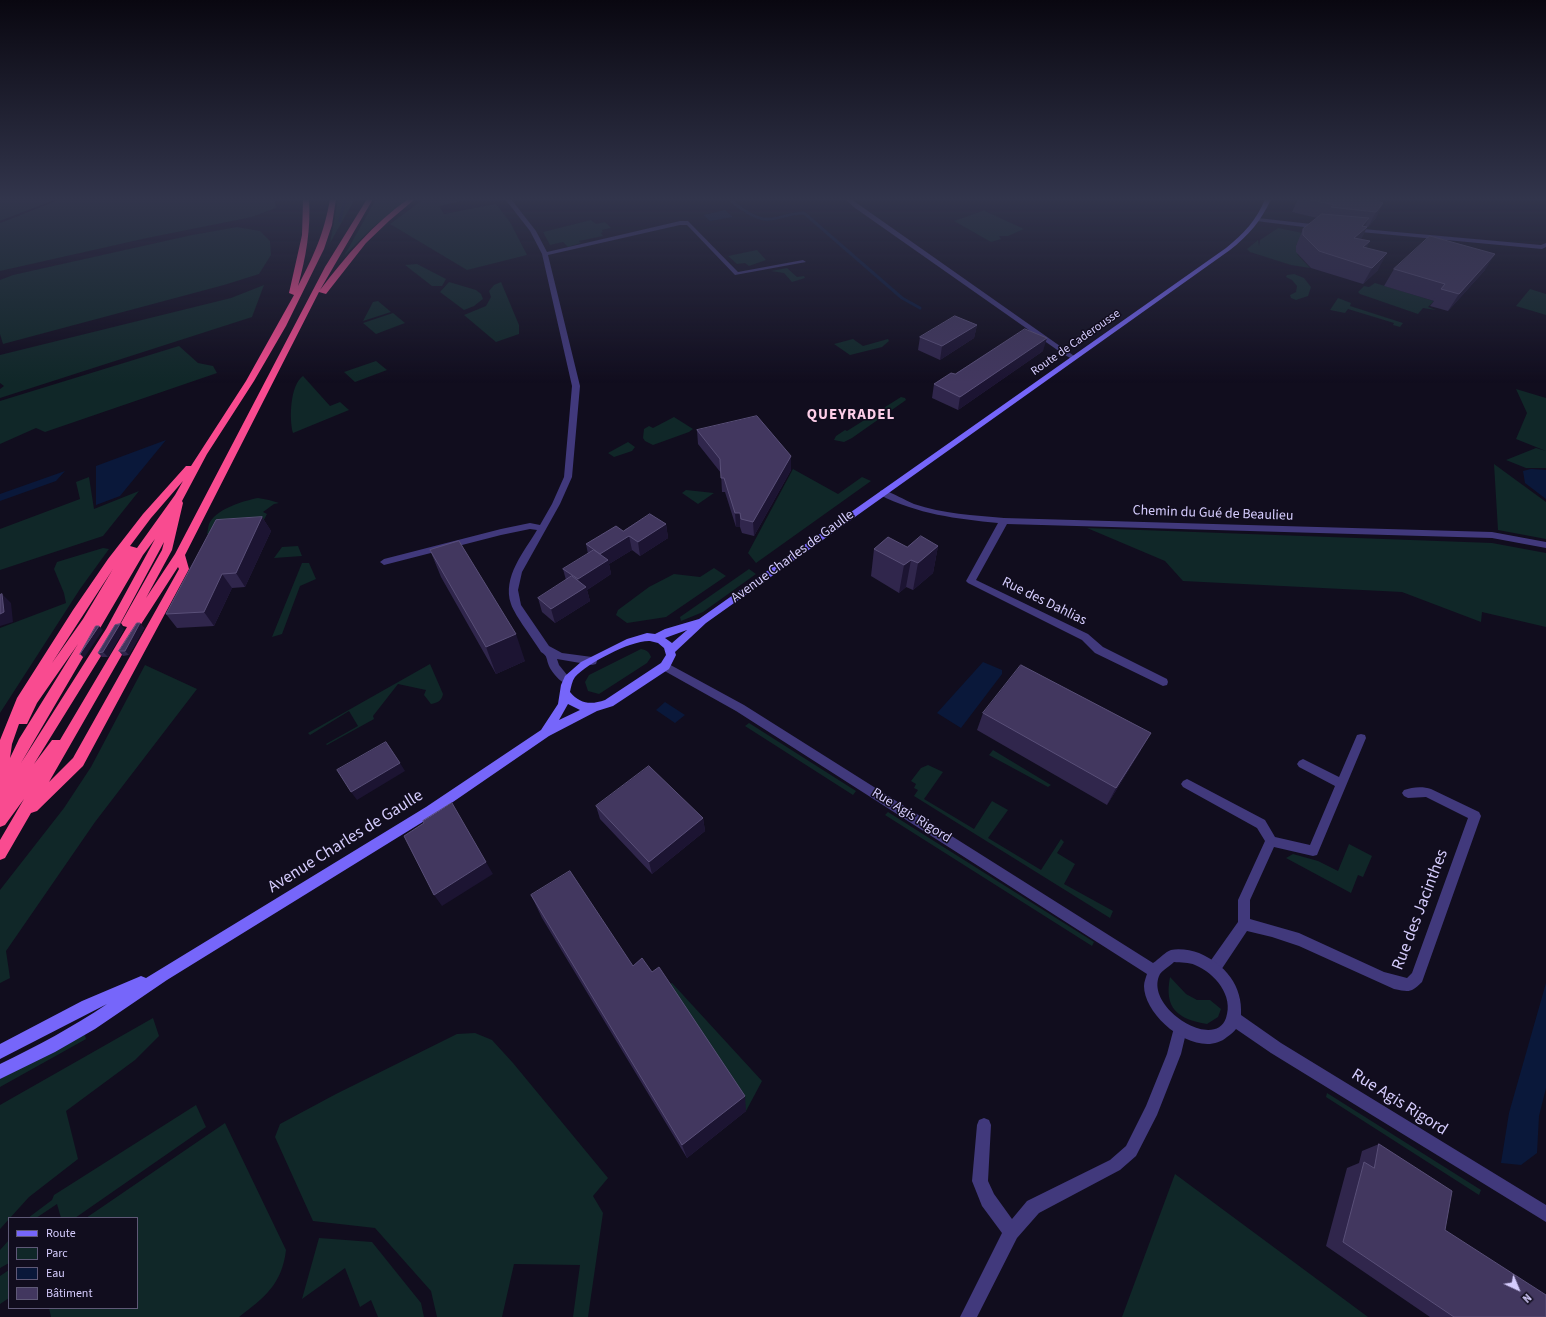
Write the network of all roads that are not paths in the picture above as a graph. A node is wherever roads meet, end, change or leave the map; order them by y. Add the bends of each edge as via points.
1 (300, 260) edge
2 (315, 260) edge
3 (328, 260) edge
4 (333, 260) edge
5 (348, 260) edge
6 (546, 260) edge
7 (724, 260) edge
8 (932, 260) edge
9 (1212, 260) edge
10 (803, 262) dead end
11 (288, 314) junction
12 (301, 324) junction
13 (282, 326) junction
14 (1074, 358) junction
15 (202, 454) junction
16 (883, 493) junction
17 (180, 496) junction
18 (1004, 521) junction
19 (543, 528) junction
20 (1546, 545) edge
21 (180, 555) junction
22 (384, 562) dead end
23 (703, 621) junction
24 (656, 638) junction
25 (670, 651) junction
26 (551, 654) junction
27 (592, 661) junction
28 (665, 666) junction
29 (567, 681) junction
30 (1163, 682) dead end
31 (566, 694) junction
32 (593, 708) junction
33 (545, 733) junction
34 (1361, 738) dead end
35 (4, 754) junction
36 (1303, 764) dead end
37 (0, 781) edge
38 (1187, 784) dead end
39 (1341, 784) junction
40 (0, 791) edge
41 (1408, 793) dead end
42 (0, 808) edge
43 (22, 818) junction
44 (0, 822) edge
45 (1271, 840) junction
46 (0, 853) edge
47 (1244, 924) junction
48 (1214, 968) junction
49 (1153, 970) junction
50 (162, 975) junction
51 (1234, 1019) junction
52 (1180, 1029) junction
53 (0, 1052) edge
54 (0, 1072) edge
55 (984, 1125) dead end
56 (1546, 1214) edge
57 (1011, 1232) junction
58 (968, 1317) edge

1 - 11 highway
2 - 11 highway
3 - 13 highway
4 - 12 highway
5 - 12 highway
6 - 19 street via 576,392 568,477
7 - 10 street via 737,274
8 - 14 street
9 - 14 main road, Route de Caderousse
11 - 13 highway
12 - 21 highway via 251,415
13 - 15 highway via 250,381
14 - 16 main road, Route de Caderousse
15 - 17 highway
15 - 35 highway via 147,516 77,613 23,698 5,744
16 - 18 street, Chemin du Gué de Beaulieu via 907,506 939,514
16 - 23 main road, Avenue Charles de Gaulle
17 - 35 highway via 126,556 87,622 32,700
17 - 40 highway via 139,553 24,743
17 - 42 highway via 155,551 111,628
17 - 44 highway via 167,550 135,608 63,735
18 - 20 street, Chemin du Gué de Beaulieu via 1492,535
18 - 30 street, Rue des Dahlias via 971,581 1085,637 1099,650
19 - 22 street via 530,526
19 - 26 street via 517,572 513,590 516,605 536,637
21 - 43 highway via 89,719
21 - 43 highway via 184,569 78,762
23 - 24 main road, Avenue Charles de Gaulle
23 - 25 main road, Avenue Charles de Gaulle
24 - 25 main road via 666,643
24 - 27 main road, Avenue Charles de Gaulle via 637,639
25 - 28 main road, Avenue Charles de Gaulle
26 - 27 street
26 - 29 street via 554,666
27 - 29 main road, Avenue Charles de Gaulle via 576,670
28 - 32 main road, Avenue Charles de Gaulle via 609,703
28 - 49 street, Rue Agis Rigord via 740,708
29 - 31 main road, Avenue Charles de Gaulle
31 - 32 main road via 576,704
31 - 33 main road, Avenue Charles de Gaulle via 562,706
32 - 33 main road, Avenue Charles de Gaulle
33 - 50 main road, Avenue Charles de Gaulle via 368,851
34 - 39 street
35 - 37 highway
36 - 39 street
38 - 45 street via 1260,824
39 - 45 street via 1313,851
41 - 47 street, Rue des Jacinthes via 1427,792 1475,816 1417,977 1409,985 1395,984 1351,962 1266,928
43 - 46 highway
45 - 47 street via 1244,900
47 - 48 street
48 - 49 street via 1200,960 1172,956 1161,961
48 - 51 street via 1230,987 1236,1009
49 - 52 street via 1151,984 1154,1001 1165,1017
50 - 53 main road, Avenue Charles de Gaulle via 87,1006
50 - 54 main road, Avenue Charles de Gaulle via 90,1024
51 - 52 street via 1219,1035 1194,1035
51 - 56 street, Rue Agis Rigord via 1276,1048
52 - 57 street via 1174,1054 1152,1110 1131,1151 1115,1165 1033,1207
55 - 57 street via 980,1181 988,1200
57 - 58 street

